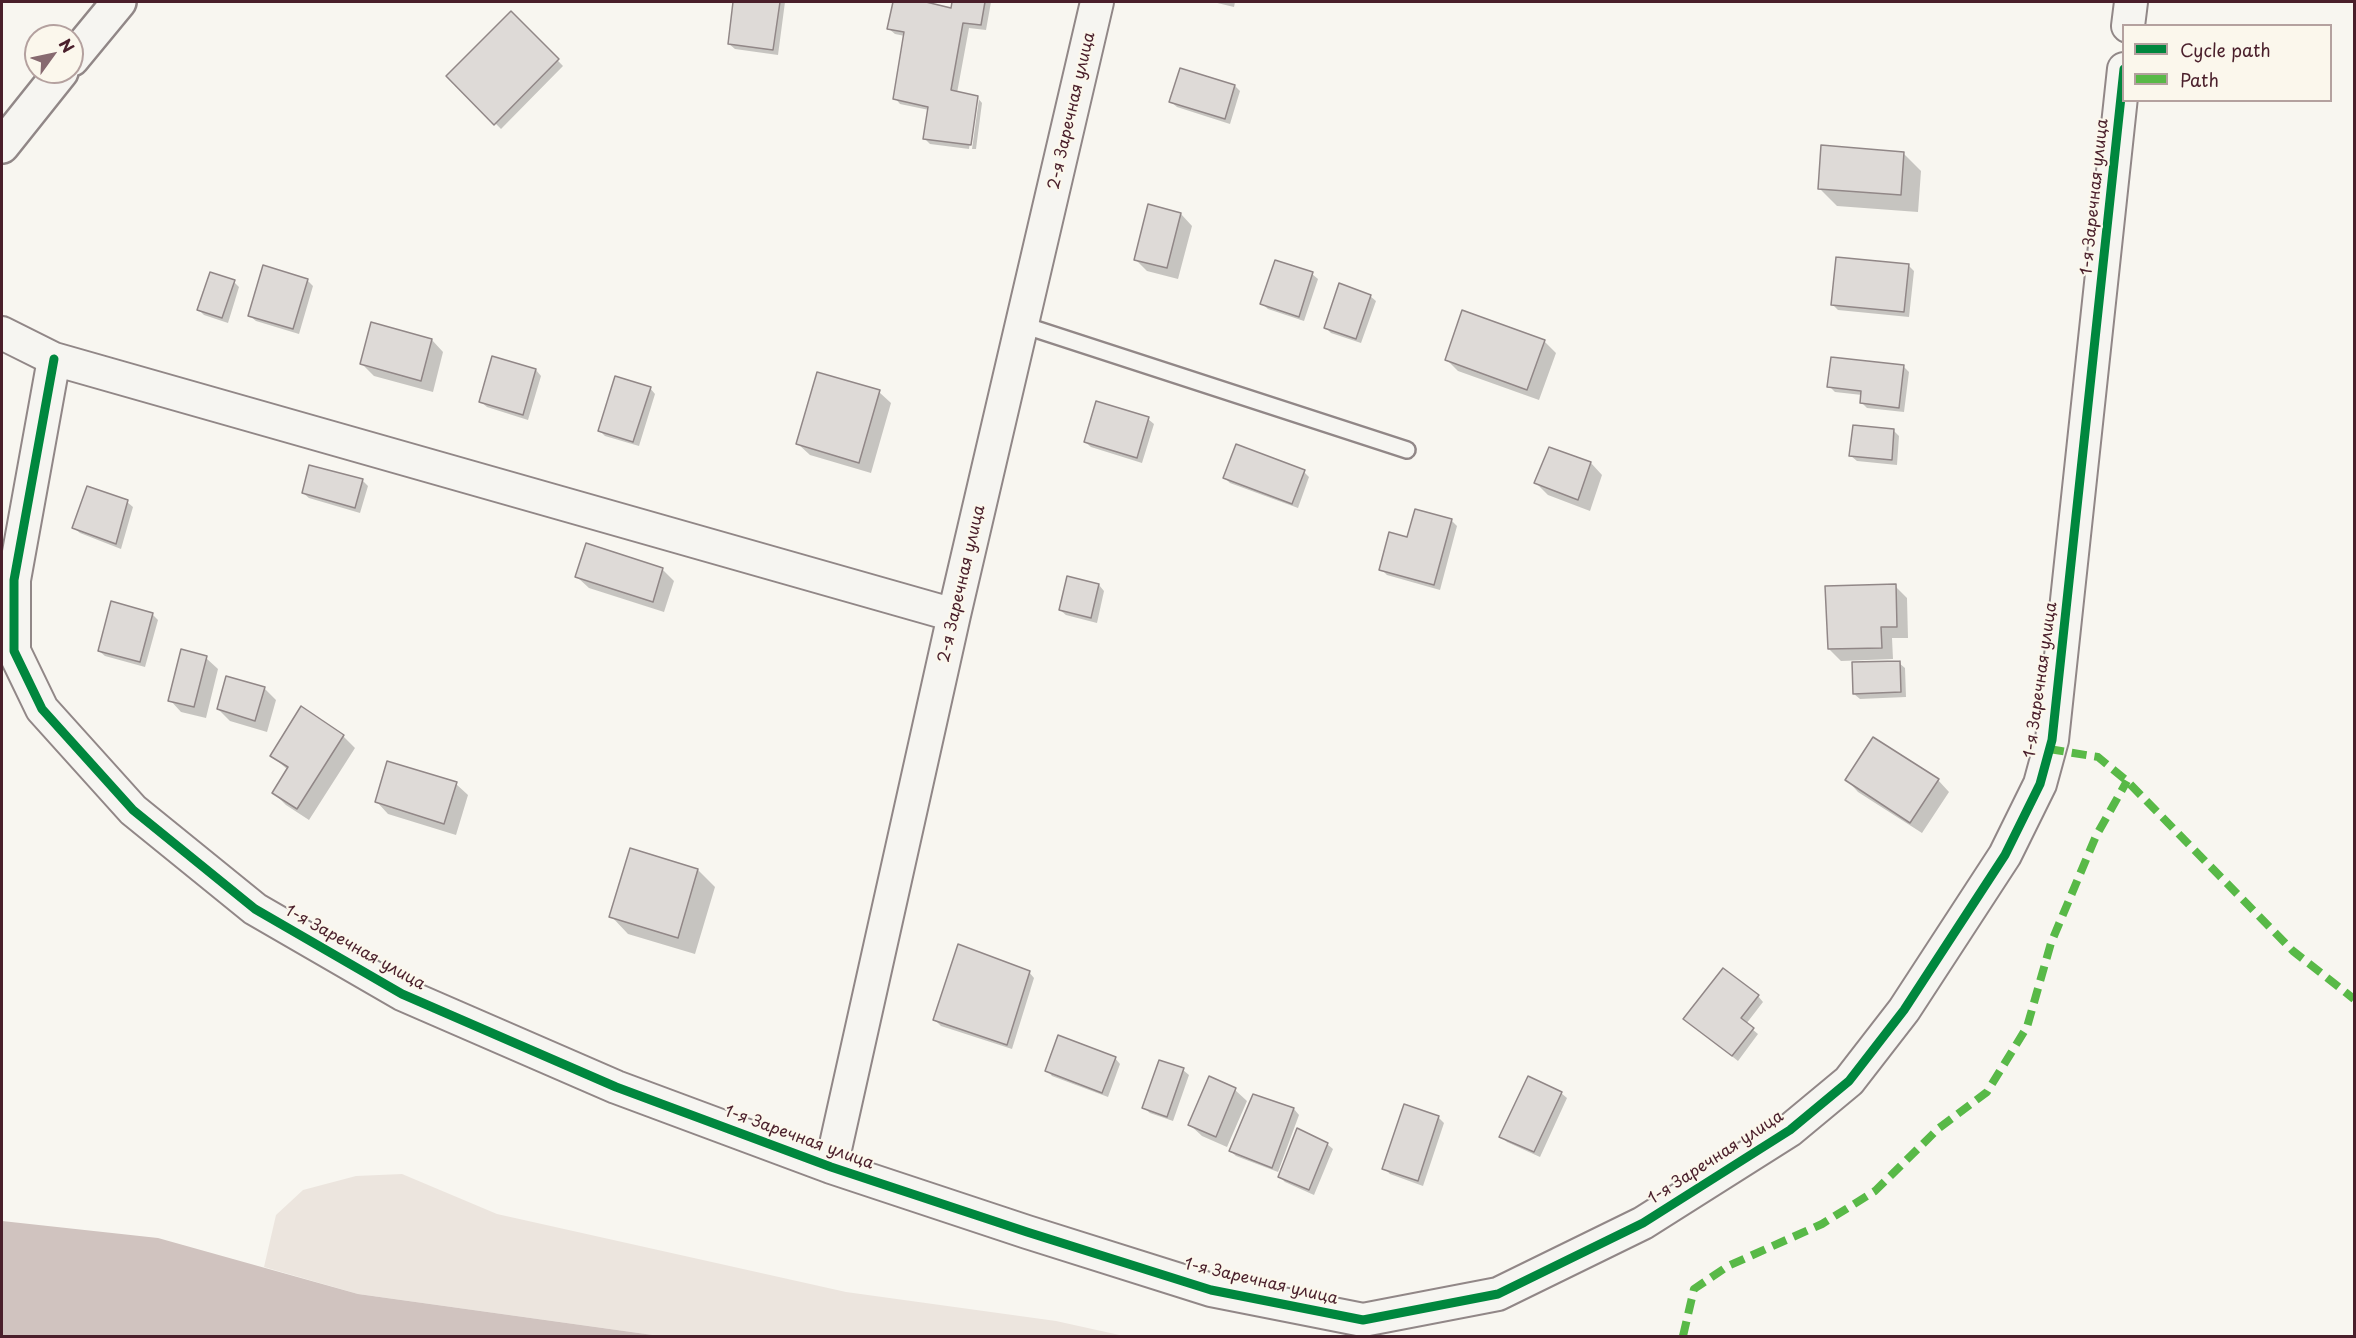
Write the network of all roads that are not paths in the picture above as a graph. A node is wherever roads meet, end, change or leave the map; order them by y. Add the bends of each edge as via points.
1 (119, 2) edge
2 (1097, 2) edge
3 (2131, 2) edge
4 (2128, 24) edge
5 (84, 44) edge
6 (51, 84) edge
7 (2122, 88) edge
8 (2, 146) edge
9 (1023, 325) junction
10 (2, 333) edge
11 (54, 359) junction
12 (1407, 450) dead end
13 (954, 615) junction
14 (831, 1167) junction

1 - 5 main road
2 - 9 street, 2-я Заречная улица
3 - 4 street
6 - 8 main road
7 - 14 street, 1-я Заречная улица via 2052,740 2040,784 2006,855 1904,1010 1849,1081 1790,1130 1643,1223 1498,1294 1363,1320 1211,1290
9 - 12 lane
9 - 13 street, 2-я Заречная улица
10 - 11 street
11 - 13 street
11 - 14 street, 1-я Заречная улица via 14,580 14,651 42,709 133,810 255,909 402,994 616,1087
13 - 14 street, 2-я Заречная улица

